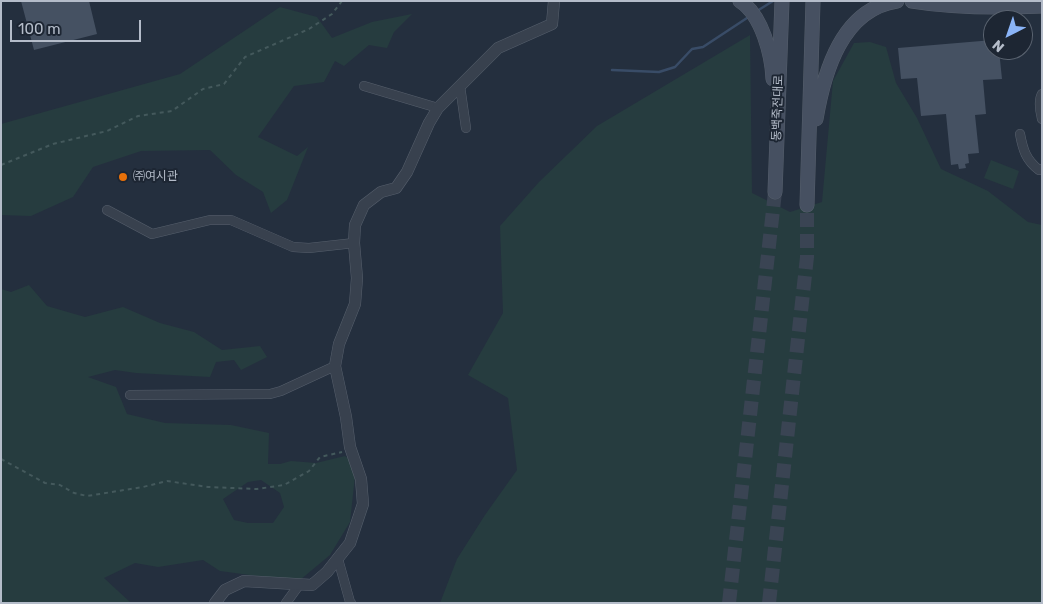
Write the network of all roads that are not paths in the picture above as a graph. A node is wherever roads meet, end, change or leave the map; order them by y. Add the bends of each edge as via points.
1 (554, 1) edge
2 (782, 1) edge
3 (813, 1) edge
4 (897, 1) edge
5 (912, 1) edge
6 (742, 2) edge
7 (1042, 6) edge
8 (364, 86) dead end
9 (460, 86) junction
10 (1042, 94) edge
11 (438, 108) junction
12 (1042, 118) edge
13 (778, 125) junction
14 (466, 128) dead end
15 (1020, 134) dead end
16 (808, 154) junction
17 (1042, 169) edge
18 (775, 192) tunnel mouth
19 (807, 205) tunnel mouth
20 (107, 210) dead end
21 (354, 243) junction
22 (335, 366) junction
23 (130, 395) dead end
24 (338, 559) junction
25 (299, 585) junction
26 (215, 603) edge
27 (286, 603) edge
28 (352, 603) edge

1 - 9 street via 552,24 498,48
2 - 13 main road, 동백죽전대로
3 - 16 main road
4 - 16 main road via 870,10 846,33 820,94
5 - 7 main road via 991,8
6 - 13 main road via 758,20 772,64
8 - 11 street
9 - 11 street
9 - 14 street
10 - 12 street
11 - 21 street via 396,188 381,192 364,205 355,225
13 - 18 main road, 동백죽전대로
15 - 17 street via 1024,153 1032,164
16 - 19 main road
20 - 21 street via 152,234 210,220 231,220 293,247
21 - 22 street via 356,304 339,344
22 - 23 street via 270,394
22 - 24 street via 361,479 363,504 350,544
24 - 25 street via 312,585
24 - 28 street
25 - 26 street via 244,580 225,590
25 - 27 street

